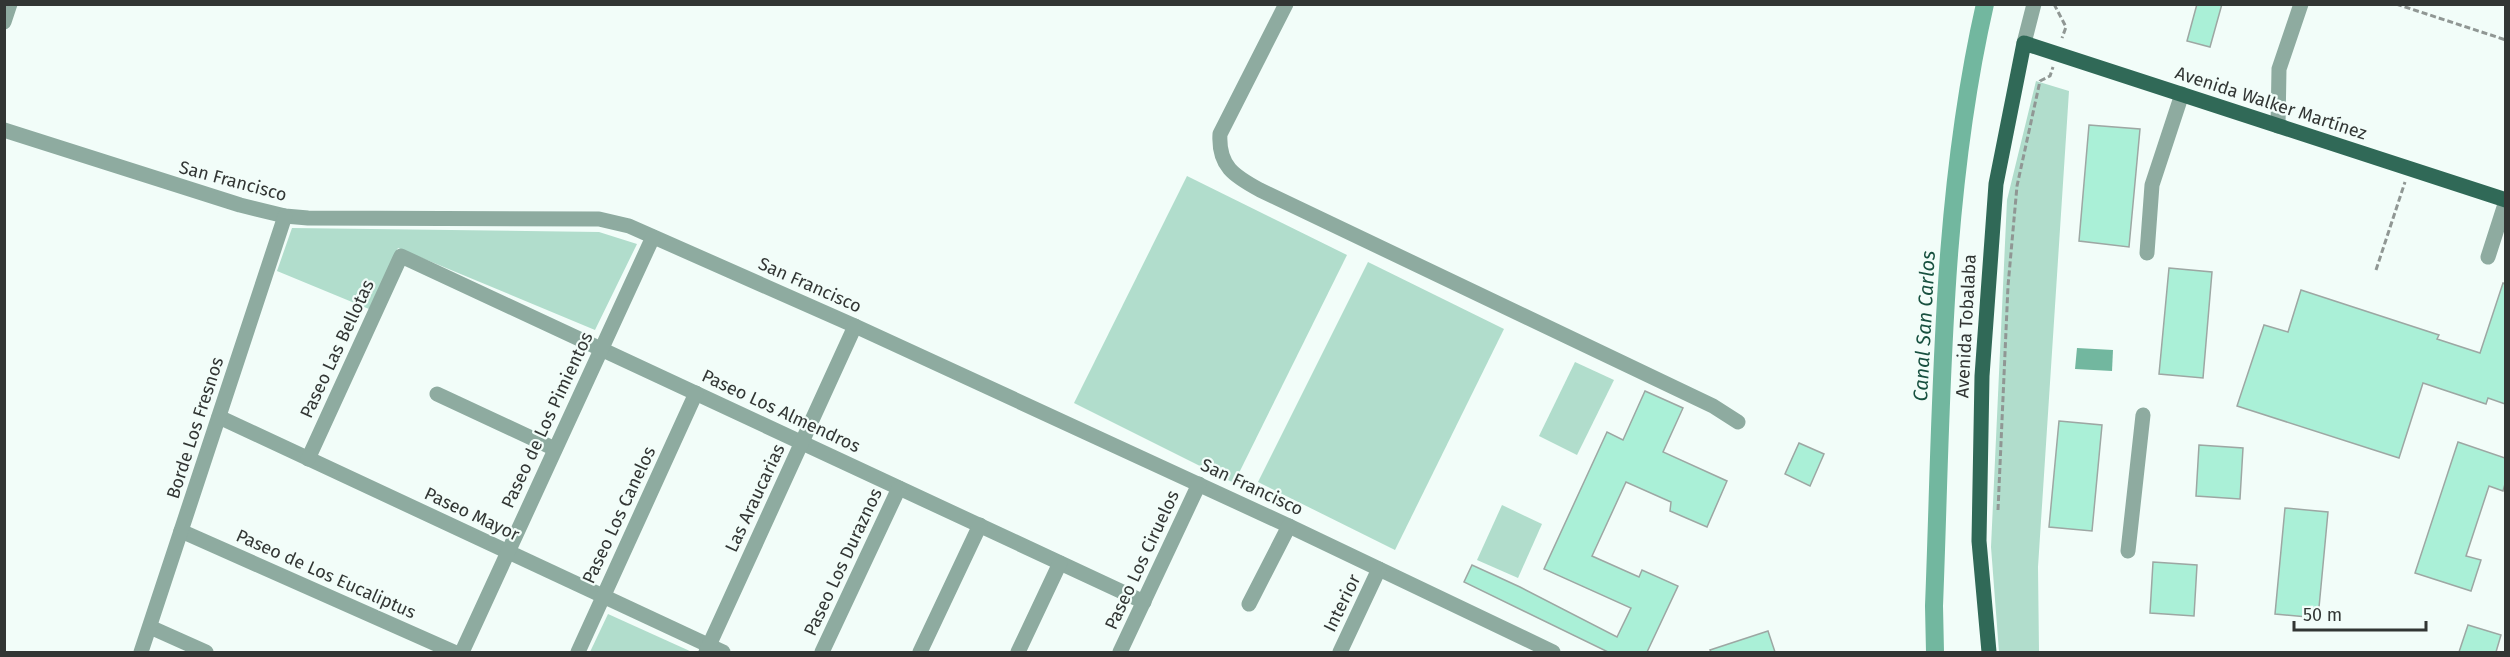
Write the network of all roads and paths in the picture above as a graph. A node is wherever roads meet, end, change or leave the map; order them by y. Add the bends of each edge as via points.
1 (10, 4) edge
2 (1286, 4) edge
3 (2034, 4) edge
4 (2054, 4) edge
5 (2301, 4) edge
6 (2396, 4) edge
7 (4, 22) edge
8 (2505, 40) edge
9 (2024, 43) junction
10 (2057, 54) junction
11 (2182, 94) junction
12 (2278, 126) junction
13 (4, 130) edge
14 (2410, 169) junction
15 (2505, 201) edge
16 (285, 216) junction
17 (653, 237) junction
18 (2147, 253) dead end
19 (401, 256) joint
20 (2488, 257) dead end
21 (2376, 270) dead end
22 (855, 326) junction
23 (602, 349) junction
24 (696, 393) junction
25 (437, 394) dead end
26 (2143, 415) dead end
27 (219, 417) junction
28 (1738, 422) dead end
29 (802, 442) junction
30 (555, 449) junction
31 (308, 459) junction
32 (1199, 484) junction
33 (899, 488) junction
34 (1997, 514) dead end
35 (980, 525) junction
36 (1288, 526) junction
37 (181, 531) junction
38 (2128, 551) dead end
39 (508, 552) junction
40 (1060, 563) junction
41 (1379, 569) junction
42 (603, 596) junction
43 (1144, 602) junction
44 (1249, 604) dead end
45 (150, 627) junction
46 (707, 649) edge
47 (141, 652) edge
48 (206, 652) edge
49 (454, 652) edge
50 (462, 652) edge
51 (578, 652) edge
52 (723, 652) edge
53 (822, 652) edge
54 (920, 652) edge
55 (1018, 652) edge
56 (1120, 652) edge
57 (1340, 652) edge
58 (1553, 652) edge
59 (1989, 652) edge

1 - 7 street
2 - 28 street via 1220,134 1219,148 1234,174 1713,406
3 - 9 street, Avenida Tobalaba
4 - 10 path via 2066,27
5 - 12 street via 2279,69
6 - 8 path
9 - 10 main road, Avenida Walker Martínez
9 - 59 main road, Avenida Tobalaba via 1996,184 1983,365 1979,541
10 - 11 main road, Avenida Walker Martínez
10 - 34 path via 2050,76 2040,81 2017,186
11 - 12 main road, Avenida Walker Martínez
11 - 18 street via 2152,185
12 - 14 main road, Avenida Walker Martínez
13 - 16 street, San Francisco via 240,206
14 - 15 main road, Avenida Walker Martínez
14 - 21 path
15 - 20 street
16 - 17 street, San Francisco via 599,219
16 - 27 street, Borde Los Fresnos
17 - 22 street, San Francisco
17 - 23 street, Paseo de Los Pimientos
19 - 23 street, Paseo Los Almendros
19 - 31 street, Paseo Las Bellotas
22 - 29 street, Las Araucarias
22 - 32 street, San Francisco
23 - 24 street, Paseo Los Almendros
23 - 30 street, Paseo de Los Pimientos
24 - 29 street, Paseo Los Almendros
24 - 42 street, Paseo Los Canelos
25 - 30 street
26 - 38 street
27 - 31 street, Paseo Mayor
27 - 37 street, Borde Los Fresnos
29 - 33 street, Paseo Los Almendros
29 - 46 street, Las Araucarias
30 - 39 street, Paseo de Los Pimientos
31 - 39 street, Paseo Mayor
32 - 36 street, San Francisco
32 - 43 street, Paseo Los Ciruelos
33 - 35 street, Paseo Los Almendros
33 - 53 street, Paseo Los Duraznos
35 - 40 street, Paseo Los Almendros
35 - 54 street
36 - 41 street, San Francisco
36 - 44 street
37 - 45 street, Borde Los Fresnos
37 - 49 street, Paseo de Los Eucaliptus
39 - 42 street, Paseo Mayor
39 - 50 street, Paseo de Los Pimientos
40 - 43 street, Paseo Los Almendros
40 - 55 street
41 - 57 street, Interior
41 - 58 street, San Francisco
42 - 46 street, Paseo Mayor
42 - 51 street, Paseo Los Canelos
43 - 56 street, Paseo Los Ciruelos
45 - 47 street, Borde Los Fresnos
45 - 48 street
46 - 52 street, Paseo Mayor

